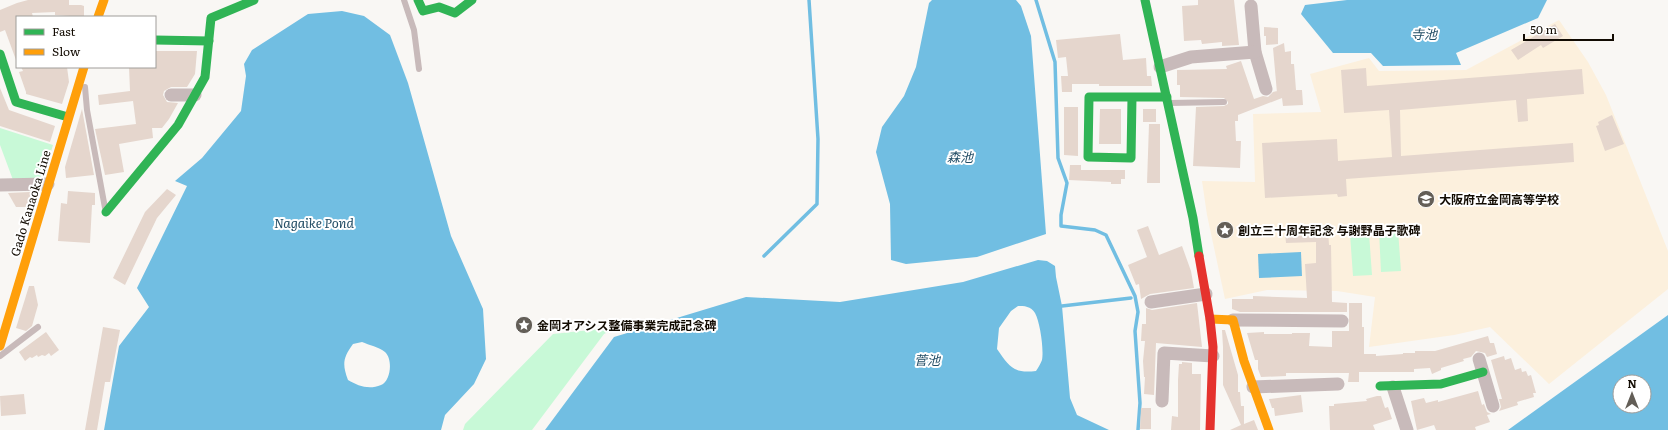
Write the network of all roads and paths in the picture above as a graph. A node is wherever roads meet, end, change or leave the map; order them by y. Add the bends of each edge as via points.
1 (104, 0) edge
2 (254, 0) edge
3 (404, 0) edge
4 (418, 0) edge
5 (472, 0) edge
6 (1145, 0) edge
7 (1251, 6) dead end
8 (98, 16) edge
9 (156, 40) edge
10 (209, 41) junction
11 (1255, 52) junction
12 (0, 54) edge
13 (1160, 67) junction
14 (83, 69) edge
15 (419, 69) dead end
16 (1266, 89) dead end
17 (171, 95) dead end
18 (195, 95) junction
19 (1132, 97) junction
20 (1167, 100) junction
21 (1224, 102) dead end
22 (68, 117) junction
23 (48, 184) junction
24 (0, 185) edge
25 (106, 212) joint
26 (1206, 294) junction
27 (1151, 302) dead end
28 (1210, 319) junction
29 (1233, 320) junction
30 (1342, 320) dead end
31 (38, 327) dead end
32 (0, 346) edge
33 (0, 356) edge
34 (1213, 356) junction
35 (1479, 359) dead end
36 (1483, 372) junction
37 (1338, 384) dead end
38 (1380, 386) dead end
39 (1253, 387) junction
40 (1393, 387) junction
41 (1162, 401) dead end
42 (1493, 406) dead end
43 (1210, 430) edge
44 (1269, 430) edge
45 (1407, 430) edge

1 - 8 street
2 - 10 street via 211,18
3 - 15 lane via 414,30
4 - 5 street via 423,11 435,6 455,13
6 - 13 street
7 - 11 street
9 - 10 street
10 - 18 street via 205,77
11 - 13 street via 1191,57
11 - 16 street
12 - 22 street via 16,102
13 - 20 street
14 - 22 street, Gado Kanaoka Line
14 - 25 lane via 87,110
17 - 18 street
18 - 25 street via 178,125
19 - 19 street via 1090,97 1088,157 1131,158
19 - 20 street
20 - 21 lane
20 - 26 street via 1193,218
22 - 23 street, Gado Kanaoka Line
23 - 24 street
23 - 32 street, Gado Kanaoka Line
26 - 27 street
26 - 28 street
28 - 29 street
28 - 34 street
29 - 30 street
29 - 39 street
31 - 33 lane
34 - 41 street via 1164,353
34 - 43 street
35 - 36 street
36 - 40 street via 1441,384
36 - 42 street
37 - 39 street
38 - 40 street
39 - 44 street
40 - 45 street

